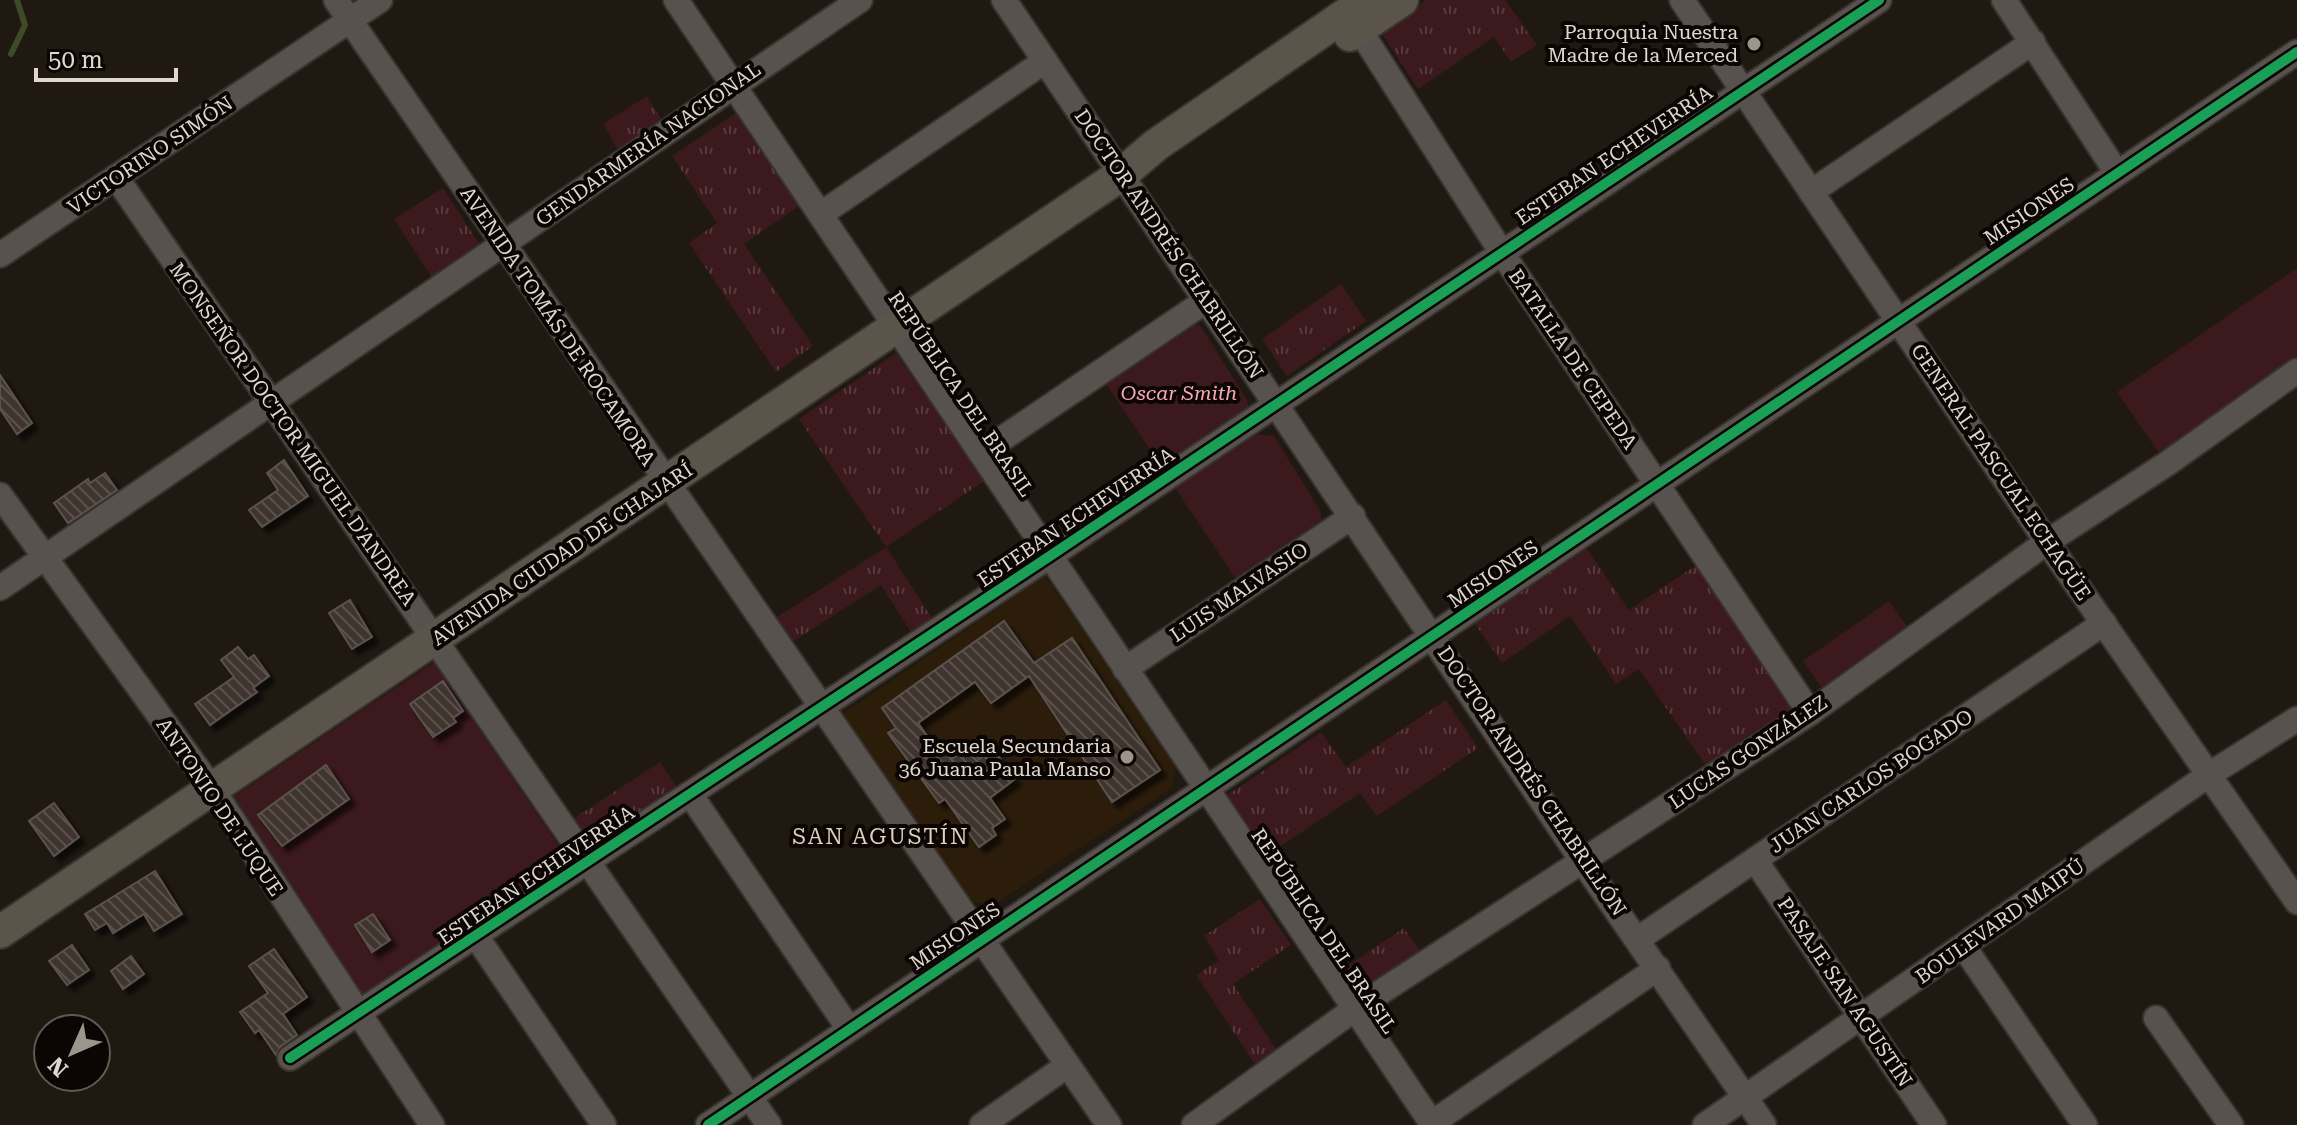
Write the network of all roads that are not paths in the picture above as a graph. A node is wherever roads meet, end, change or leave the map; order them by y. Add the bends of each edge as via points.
1 (336, 0) edge
2 (380, 0) edge
3 (676, 0) edge
4 (860, 0) edge
5 (1004, 0) edge
6 (1402, 0) edge
7 (1682, 0) edge
8 (1879, 0) edge
9 (2004, 0) edge
10 (1356, 10) edge
11 (350, 20) junction
12 (2033, 42) junction
13 (2297, 52) edge
14 (1045, 61) junction
15 (733, 85) junction
16 (1742, 90) junction
17 (2117, 173) junction
18 (1122, 174) junction
19 (116, 177) junction
20 (1811, 192) junction
21 (821, 214) junction
22 (503, 245) junction
23 (1502, 253) junction
24 (0, 255) edge
25 (1207, 300) junction
26 (1898, 322) junction
27 (894, 329) junction
28 (2297, 371) edge
29 (273, 402) junction
30 (1277, 404) junction
31 (981, 453) junction
32 (666, 484) junction
33 (1657, 485) junction
34 (0, 495) edge
35 (1353, 516) junction
36 (2047, 542) junction
37 (1050, 556) junction
38 (44, 559) junction
39 (0, 588) edge
40 (2104, 623) junction
41 (1433, 635) junction
42 (435, 640) junction
43 (1125, 669) junction
44 (824, 706) junction
45 (1810, 713) junction
46 (2297, 719) edge
47 (2210, 774) junction
48 (1205, 788) junction
49 (213, 790) junction
50 (690, 794) junction
51 (1755, 860) junction
52 (586, 862) junction
53 (1583, 862) junction
54 (2297, 902) edge
55 (0, 932) edge
56 (476, 936) junction
57 (1638, 939) junction
58 (981, 940) junction
59 (1964, 947) junction
60 (1658, 968) junction
61 (1356, 1008) junction
62 (358, 1015) junction
63 (1862, 1016) junction
64 (2156, 1018) dead end
65 (849, 1029) junction
66 (290, 1058) dead end
67 (1068, 1065) junction
68 (750, 1097) junction
69 (1745, 1097) junction
70 (1433, 1124) edge
71 (432, 1125) edge
72 (604, 1125) edge
73 (708, 1125) edge
74 (769, 1125) edge
75 (982, 1125) edge
76 (1109, 1125) edge
77 (1194, 1125) edge
78 (1705, 1125) edge
79 (1764, 1125) edge
80 (1934, 1125) edge
81 (2085, 1125) edge
82 (2231, 1125) edge

1 - 11 street, AVENIDA TOMÁS DE ROCAMORA
2 - 11 street, VICTORINO SIMÓN
3 - 15 street, REPÚBLICA DEL BRASIL
4 - 15 street, GENDARMERÍA NACIONAL
5 - 14 street, DOCTOR ANDRÉS CHABRILLÓN
6 - 10 main road, AVENIDA CIUDAD DE CHAJARÍ
7 - 16 street, GENERAL PASCUAL ECHAGÜE
8 - 16 street, ESTEBAN ECHEVERRÍA
9 - 12 street
10 - 18 main road, AVENIDA CIUDAD DE CHAJARÍ via 1156,145
10 - 23 street, BATALLA DE CEPEDA
11 - 19 street, VICTORINO SIMÓN
11 - 22 street, AVENIDA TOMÁS DE ROCAMORA
12 - 17 street
12 - 20 street
13 - 17 street, MISIONES
14 - 18 street, DOCTOR ANDRÉS CHABRILLÓN
14 - 21 street
15 - 21 street, REPÚBLICA DEL BRASIL
15 - 22 street, GENDARMERÍA NACIONAL
16 - 20 street, GENERAL PASCUAL ECHAGÜE
16 - 23 street, ESTEBAN ECHEVERRÍA
17 - 26 street, MISIONES
18 - 25 street, DOCTOR ANDRÉS CHABRILLÓN
18 - 27 main road, AVENIDA CIUDAD DE CHAJARÍ
19 - 24 street, VICTORINO SIMÓN
19 - 29 street, MONSEÑOR DOCTOR MIGUEL D'ANDREA
20 - 26 street, GENERAL PASCUAL ECHAGÜE
21 - 27 street, REPÚBLICA DEL BRASIL
22 - 29 street, GENDARMERÍA NACIONAL
22 - 32 street, AVENIDA TOMÁS DE ROCAMORA
23 - 30 street, ESTEBAN ECHEVERRÍA
23 - 33 street, BATALLA DE CEPEDA
25 - 30 street, DOCTOR ANDRÉS CHABRILLÓN
25 - 31 street
26 - 33 street, MISIONES
26 - 36 street, GENERAL PASCUAL ECHAGÜE
27 - 31 street, REPÚBLICA DEL BRASIL
27 - 32 main road, AVENIDA CIUDAD DE CHAJARÍ
28 - 36 street, LUCAS GONZÁLEZ
29 - 38 street, GENDARMERÍA NACIONAL
29 - 42 street, MONSEÑOR DOCTOR MIGUEL D'ANDREA
30 - 35 street, DOCTOR ANDRÉS CHABRILLÓN
30 - 37 street, ESTEBAN ECHEVERRÍA
31 - 37 street, REPÚBLICA DEL BRASIL
32 - 42 main road, AVENIDA CIUDAD DE CHAJARÍ
32 - 44 street, AVENIDA TOMÁS DE ROCAMORA
33 - 41 street, MISIONES
33 - 45 street, BATALLA DE CEPEDA
34 - 38 street, ANTONIO DE LUQUE
35 - 41 street, DOCTOR ANDRÉS CHABRILLÓN
35 - 43 street, LUIS MALVASIO
36 - 40 street, GENERAL PASCUAL ECHAGÜE
36 - 45 street, LUCAS GONZÁLEZ
37 - 43 street, REPÚBLICA DEL BRASIL
37 - 44 street, ESTEBAN ECHEVERRÍA
38 - 39 street, GENDARMERÍA NACIONAL
38 - 49 street, ANTONIO DE LUQUE
40 - 47 street, GENERAL PASCUAL ECHAGÜE
40 - 51 street, JUAN CARLOS BOGADO
41 - 48 street, MISIONES
41 - 53 street, DOCTOR ANDRÉS CHABRILLÓN
42 - 49 main road, AVENIDA CIUDAD DE CHAJARÍ
42 - 52 street, MONSEÑOR DOCTOR MIGUEL D'ANDREA
43 - 48 street, REPÚBLICA DEL BRASIL
44 - 50 street, ESTEBAN ECHEVERRÍA
44 - 58 street, AVENIDA TOMÁS DE ROCAMORA
45 - 53 street, LUCAS GONZÁLEZ
46 - 47 street, BOULEVARD MAIPÚ
47 - 54 street, GENERAL PASCUAL ECHAGÜE
47 - 59 street, BOULEVARD MAIPÚ
48 - 58 street, MISIONES
48 - 61 street, REPÚBLICA DEL BRASIL
49 - 55 main road, AVENIDA CIUDAD DE CHAJARÍ
49 - 62 street, ANTONIO DE LUQUE
50 - 52 street, ESTEBAN ECHEVERRÍA
50 - 65 street
51 - 57 street, JUAN CARLOS BOGADO
51 - 63 street, PASAJE SAN AGUSTÍN
52 - 56 street, ESTEBAN ECHEVERRÍA
52 - 68 street, MONSEÑOR DOCTOR MIGUEL D'ANDREA
53 - 57 street, DOCTOR ANDRÉS CHABRILLÓN
53 - 61 street, LUCAS GONZÁLEZ
56 - 62 street, ESTEBAN ECHEVERRÍA
56 - 72 street
57 - 60 street, DOCTOR ANDRÉS CHABRILLÓN
58 - 65 street, MISIONES
58 - 67 street, AVENIDA TOMÁS DE ROCAMORA
59 - 63 street, BOULEVARD MAIPÚ
59 - 81 street
60 - 69 street, DOCTOR ANDRÉS CHABRILLÓN
60 - 70 street
61 - 70 street, REPÚBLICA DEL BRASIL
61 - 77 street, LUCAS GONZÁLEZ
62 - 66 street, ESTEBAN ECHEVERRÍA
62 - 71 street, ANTONIO DE LUQUE
63 - 69 street, BOULEVARD MAIPÚ
63 - 80 street, PASAJE SAN AGUSTÍN
64 - 82 street
65 - 68 street, MISIONES
67 - 75 street
67 - 76 street, AVENIDA TOMÁS DE ROCAMORA
68 - 73 street, MISIONES
68 - 74 street, MONSEÑOR DOCTOR MIGUEL D'ANDREA
69 - 78 street, BOULEVARD MAIPÚ
69 - 79 street, DOCTOR ANDRÉS CHABRILLÓN

